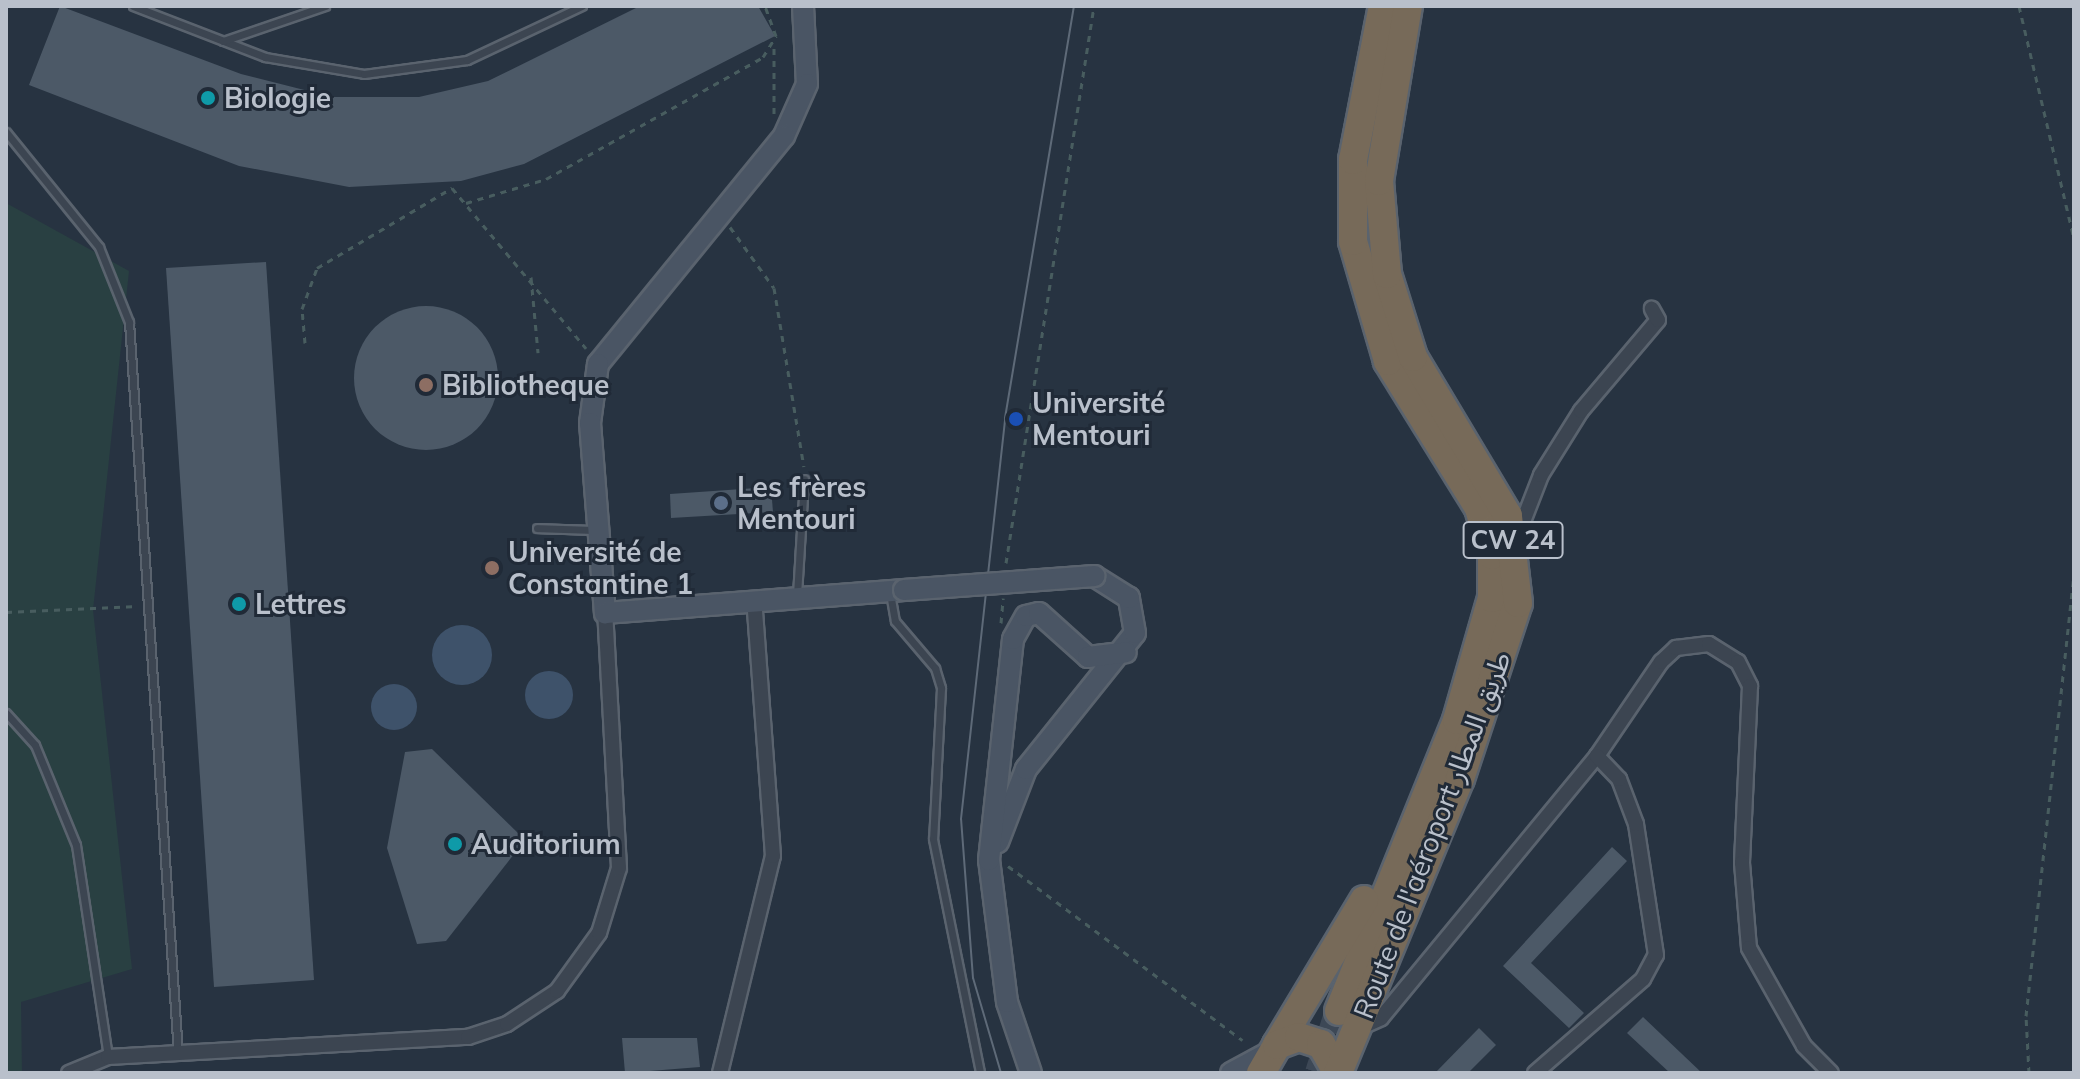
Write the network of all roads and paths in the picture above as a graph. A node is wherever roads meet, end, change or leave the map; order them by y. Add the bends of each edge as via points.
1 (133, 6) edge
2 (325, 6) edge
3 (582, 6) edge
4 (765, 6) edge
5 (803, 6) edge
6 (1094, 6) edge
7 (1383, 6) edge
8 (1408, 6) edge
9 (2019, 6) edge
10 (221, 41) junction
11 (774, 48) junction
12 (6, 132) edge
13 (782, 139) junction
14 (466, 203) junction
15 (721, 214) junction
16 (2074, 238) edge
17 (531, 274) junction
18 (1652, 309) dead end
19 (305, 343) dead end
20 (538, 353) dead end
21 (598, 364) junction
22 (804, 479) joint
23 (537, 528) dead end
24 (600, 530) junction
25 (1514, 545) junction
26 (2074, 576) edge
27 (1005, 577) dead end
28 (897, 590) junction
29 (1004, 592) dead end
30 (797, 597) junction
31 (754, 600) junction
32 (149, 605) junction
33 (6, 612) edge
34 (605, 613) junction
35 (1000, 638) dead end
36 (1485, 639) junction
37 (1126, 652) junction
38 (6, 713) edge
39 (1597, 756) junction
40 (989, 860) junction
41 (1347, 1020) junction
42 (1242, 1040) dead end
43 (178, 1053) junction
44 (108, 1057) junction
45 (1269, 1057) edge
46 (69, 1073) edge
47 (720, 1073) edge
48 (980, 1073) edge
49 (1031, 1073) edge
50 (1231, 1073) edge
51 (1338, 1073) edge
52 (1535, 1073) edge
53 (1831, 1073) edge
54 (2029, 1073) edge

1 - 10 lane
2 - 10 lane
3 - 10 lane via 488,53 403,72 302,65
4 - 11 path
5 - 13 street via 807,84
6 - 27 path
7 - 36 highway, Route de l'aéroport طريق المطار / CW 24 via 1353,160 1353,241 1388,361 1465,480 1486,530 1492,598
8 - 25 highway, Route de l'aéroport طريق المطار / CW 24 via 1379,181 1387,274 1413,357 1491,483
9 - 16 path
11 - 13 path via 772,109
11 - 14 path via 546,179
12 - 32 lane via 87,230 122,294
13 - 15 street
14 - 17 path
14 - 19 path via 452,188 317,268 302,309
15 - 21 street
15 - 22 path via 774,288
17 - 20 path
17 - 21 path
18 - 25 street via 1658,320 1581,411 1541,475
21 - 24 street via 590,423
22 - 30 lane
23 - 24 lane
24 - 34 street
25 - 41 highway, Route de l'aéroport طريق المطار / CW 24 via 1518,603 1501,667
26 - 54 path via 2026,1016
28 - 30 street
28 - 37 street, bridge via 1094,576 1123,591 1133,606 1135,633
28 - 48 lane via 890,612 941,688 933,839
29 - 35 path
30 - 31 street
31 - 34 street
31 - 47 street via 773,856
32 - 33 path
32 - 43 lane
34 - 43 street via 619,868 599,933 569,980 524,1016 468,1037
36 - 41 highway, Route de l'aéroport طريق المطار / CW 24
36 - 45 highway, CW 24 via 1450,697 1361,906
37 - 40 street via 1026,769
37 - 40 street via 1088,657 1039,613 1018,624
38 - 44 lane via 35,745 76,845
39 - 41 street via 1381,1018
39 - 52 street via 1619,779 1636,824 1656,955 1643,979
39 - 53 street via 1676,648 1709,644 1738,662 1752,709 1745,930 1754,960 1804,1046
40 - 42 path via 1017,869
40 - 49 street via 1007,1002
41 - 51 highway, Route de l'aéroport طريق المطار / CW 24
43 - 44 street
44 - 46 street
45 - 50 street
45 - 51 highway via 1311,1039 1330,1052

